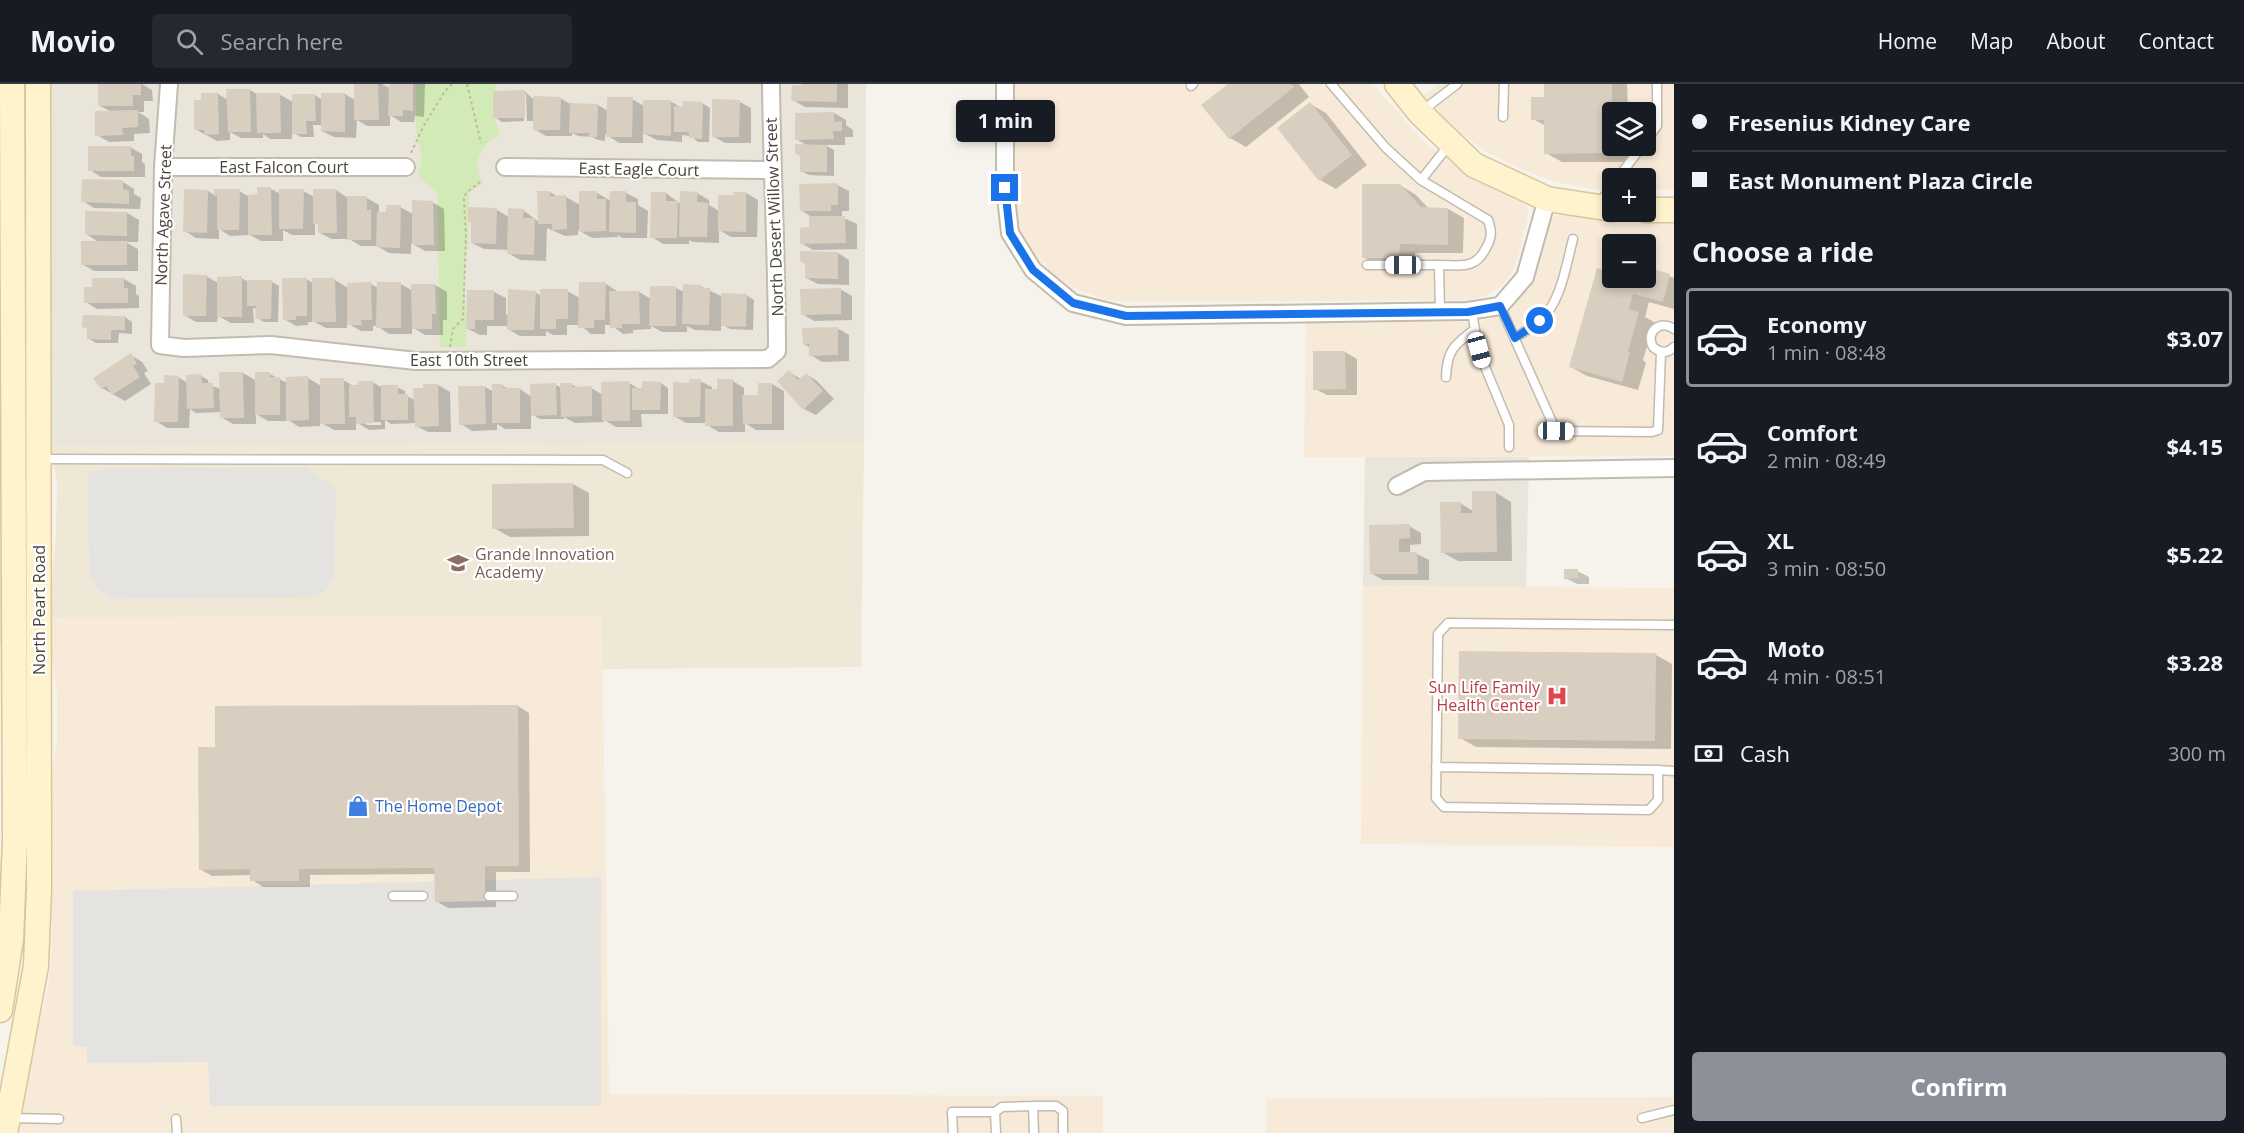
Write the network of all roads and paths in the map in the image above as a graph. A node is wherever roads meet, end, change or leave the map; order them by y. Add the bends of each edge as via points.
1 (12, 84) edge
2 (38, 84) edge
3 (169, 84) edge
4 (452, 84) edge
5 (467, 84) edge
6 (771, 84) edge
7 (1005, 84) edge
8 (1331, 84) edge
9 (1397, 84) edge
10 (1457, 84) edge
11 (1504, 84) edge
12 (1657, 84) edge
13 (1420, 113) junction
14 (1503, 117) dead end
15 (1656, 127) edge
16 (416, 141) dead end
17 (481, 143) dead end
18 (1451, 143) junction
19 (163, 167) junction
20 (406, 167) dead end
21 (505, 167) dead end
22 (772, 170) junction
23 (1421, 180) junction
24 (480, 182) dead end
25 (1547, 199) junction
26 (1602, 208) edge
27 (1656, 210) edge
28 (1674, 210) edge
29 (1573, 239) dead end
30 (1366, 265) dead end
31 (1439, 265) junction
32 (1500, 306) junction
33 (1472, 311) junction
34 (1440, 312) junction
35 (1475, 329) junction
36 (1674, 329) edge
37 (1515, 338) junction
38 (160, 345) joint
39 (450, 345) dead end
40 (1674, 348) edge
41 (777, 351) joint
42 (1661, 352) junction
43 (7, 360) edge
44 (1446, 376) dead end
45 (1509, 447) dead end
46 (39, 459) junction
47 (1674, 468) edge
48 (627, 473) dead end
49 (1397, 486) dead end
50 (1674, 625) edge
51 (7, 673) edge
52 (39, 674) junction
53 (1436, 767) junction
54 (1658, 770) junction
55 (1674, 771) edge
56 (393, 896) dead end
57 (423, 896) dead end
58 (489, 896) dead end
59 (513, 896) dead end
60 (0, 1010) edge
61 (1034, 1106) junction
62 (1674, 1110) edge
63 (995, 1112) junction
64 (1642, 1118) dead end
65 (59, 1119) dead end
66 (176, 1119) dead end
67 (7, 1126) edge
68 (177, 1133) edge
69 (953, 1133) edge
70 (996, 1133) edge
71 (1034, 1133) edge
72 (1063, 1133) edge

1 - 43 street, North Peart Road
2 - 46 street, North Peart Road
3 - 19 street, North Agave Street
4 - 16 path
5 - 17 path
6 - 22 street, North Desert Willow Street
7 - 34 street via 1005,188 1010,233 1033,270 1073,303 1126,316
8 - 23 lane via 1386,148
9 - 13 street
10 - 13 lane
11 - 14 lane
12 - 15 lane
13 - 18 street
18 - 23 lane
18 - 25 street via 1474,165
19 - 20 street, East Falcon Court
19 - 38 street, North Agave Street
21 - 22 street, East Eagle Court
22 - 41 street, North Desert Willow Street
23 - 31 lane via 1488,220 1491,230 1491,240 1478,261
24 - 39 path via 464,199 463,319 453,329
25 - 26 street
25 - 32 street via 1525,277
27 - 28 street
29 - 37 lane via 1552,305 1540,321
30 - 31 lane
31 - 34 lane
32 - 33 street
32 - 37 lane
33 - 34 street
33 - 35 lane
35 - 44 lane via 1454,345 1446,360
35 - 45 lane via 1482,362 1507,417
36 - 42 lane via 1666,325 1653,329 1651,343
37 - 42 lane via 1556,431 1658,430
38 - 41 street, East 10th Street via 271,345 416,361 768,359
40 - 42 lane
43 - 51 street, North Peart Road
46 - 48 lane via 603,459
46 - 52 street, North Peart Road
47 - 49 street via 1424,472
50 - 53 lane via 1448,623 1438,634
51 - 52 street
51 - 60 street, North Peart Road via 15,840 11,939
52 - 67 street, North Peart Road via 36,966
53 - 54 lane
53 - 54 lane via 1436,798 1444,807 1649,810 1658,800
54 - 55 lane
56 - 57 lane
58 - 59 lane
61 - 63 lane via 1002,1107
61 - 71 lane
61 - 72 lane via 1056,1106 1063,1112
62 - 64 lane
63 - 69 lane via 952,1112
63 - 70 lane
65 - 67 lane
66 - 68 lane

